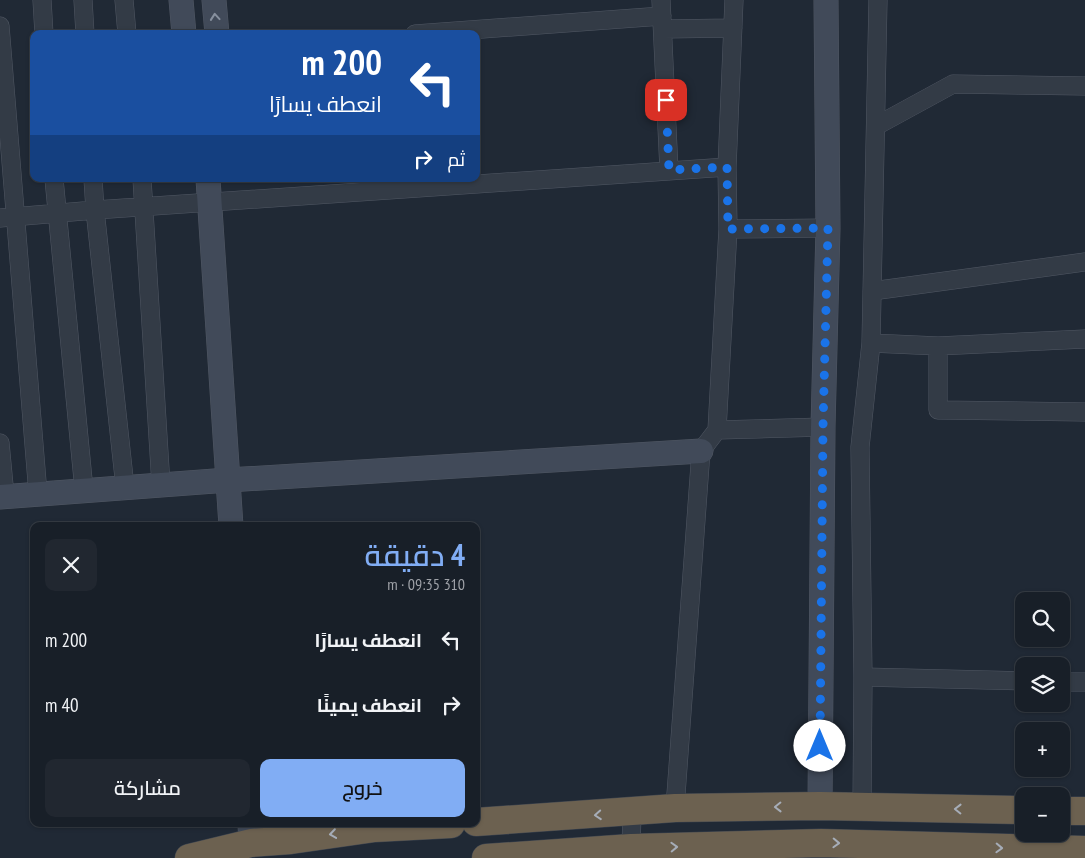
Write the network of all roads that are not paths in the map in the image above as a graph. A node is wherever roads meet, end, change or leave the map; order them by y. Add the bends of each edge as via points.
1 (42, 0) edge
2 (83, 0) edge
3 (124, 0) edge
4 (181, 0) edge
5 (214, 0) edge
6 (734, 0) edge
7 (826, 0) edge
8 (878, 0) edge
9 (662, 15) edge
10 (0, 26) edge
11 (733, 28) junction
12 (44, 30) edge
13 (85, 30) edge
14 (127, 30) edge
15 (184, 30) edge
16 (217, 30) edge
17 (467, 30) edge
18 (1085, 86) edge
19 (876, 126) junction
20 (727, 167) junction
21 (669, 170) junction
22 (54, 182) edge
23 (93, 182) edge
24 (142, 182) edge
25 (208, 182) edge
26 (209, 203) junction
27 (145, 206) junction
28 (95, 210) junction
29 (56, 213) junction
30 (8, 218) edge
31 (828, 228) junction
32 (728, 229) junction
33 (1085, 262) edge
34 (872, 291) junction
35 (1085, 339) edge
36 (871, 343) junction
37 (938, 346) junction
38 (1085, 412) edge
39 (823, 427) junction
40 (717, 430) junction
41 (0, 443) edge
42 (701, 451) junction
43 (228, 480) junction
44 (161, 485) junction
45 (125, 487) junction
46 (84, 490) junction
47 (38, 494) junction
48 (2, 496) edge
49 (231, 522) edge
50 (863, 677) junction
51 (1015, 681) edge
52 (1070, 682) edge
53 (1085, 682) edge
54 (820, 806) junction
55 (862, 807) junction
56 (674, 808) junction
57 (1015, 810) edge
58 (1070, 811) edge
59 (1085, 811) edge
60 (632, 812) junction
61 (480, 822) edge
62 (394, 827) edge
63 (251, 833) edge
64 (631, 848) junction
65 (1085, 850) edge
66 (500, 857) edge
67 (189, 858) edge

1 - 12 street
2 - 13 street
3 - 14 street
4 - 15 street
16 -> 5 street
6 - 11 street
7 - 31 street
8 - 19 street
9 - 11 street
9 - 17 street
9 - 21 street
10 - 30 street
11 - 20 street
18 - 19 street via 953,84
19 - 34 street
20 - 21 street
20 - 32 street
21 - 26 street
22 - 29 street
23 - 28 street
24 - 27 street
25 - 26 street
26 - 27 street
26 - 43 street
27 - 28 street
27 - 44 street
28 - 29 street
28 - 45 street
29 - 30 street
29 - 46 street
30 - 47 street
31 - 32 street
31 - 39 street
32 - 40 street
33 - 34 street
34 - 36 street
35 - 37 street
36 - 37 street
36 - 50 street via 860,447
37 - 38 street via 938,410
39 - 40 street
39 - 54 street
40 - 42 street
41 - 48 street
42 - 43 street
42 - 56 street
43 - 44 street
43 - 49 street
44 - 45 street
45 - 46 street
46 - 47 street
47 - 48 street
50 - 51 street
50 - 55 street
52 - 53 street
54 - 55 highway
54 -> 56 highway
57 -> 55 highway
56 - 60 highway
58 - 59 highway
60 -> 61 highway
60 - 64 street
62 -> 63 highway via 291,840
63 - 67 highway
64 -> 65 highway via 821,843
64 - 66 highway

